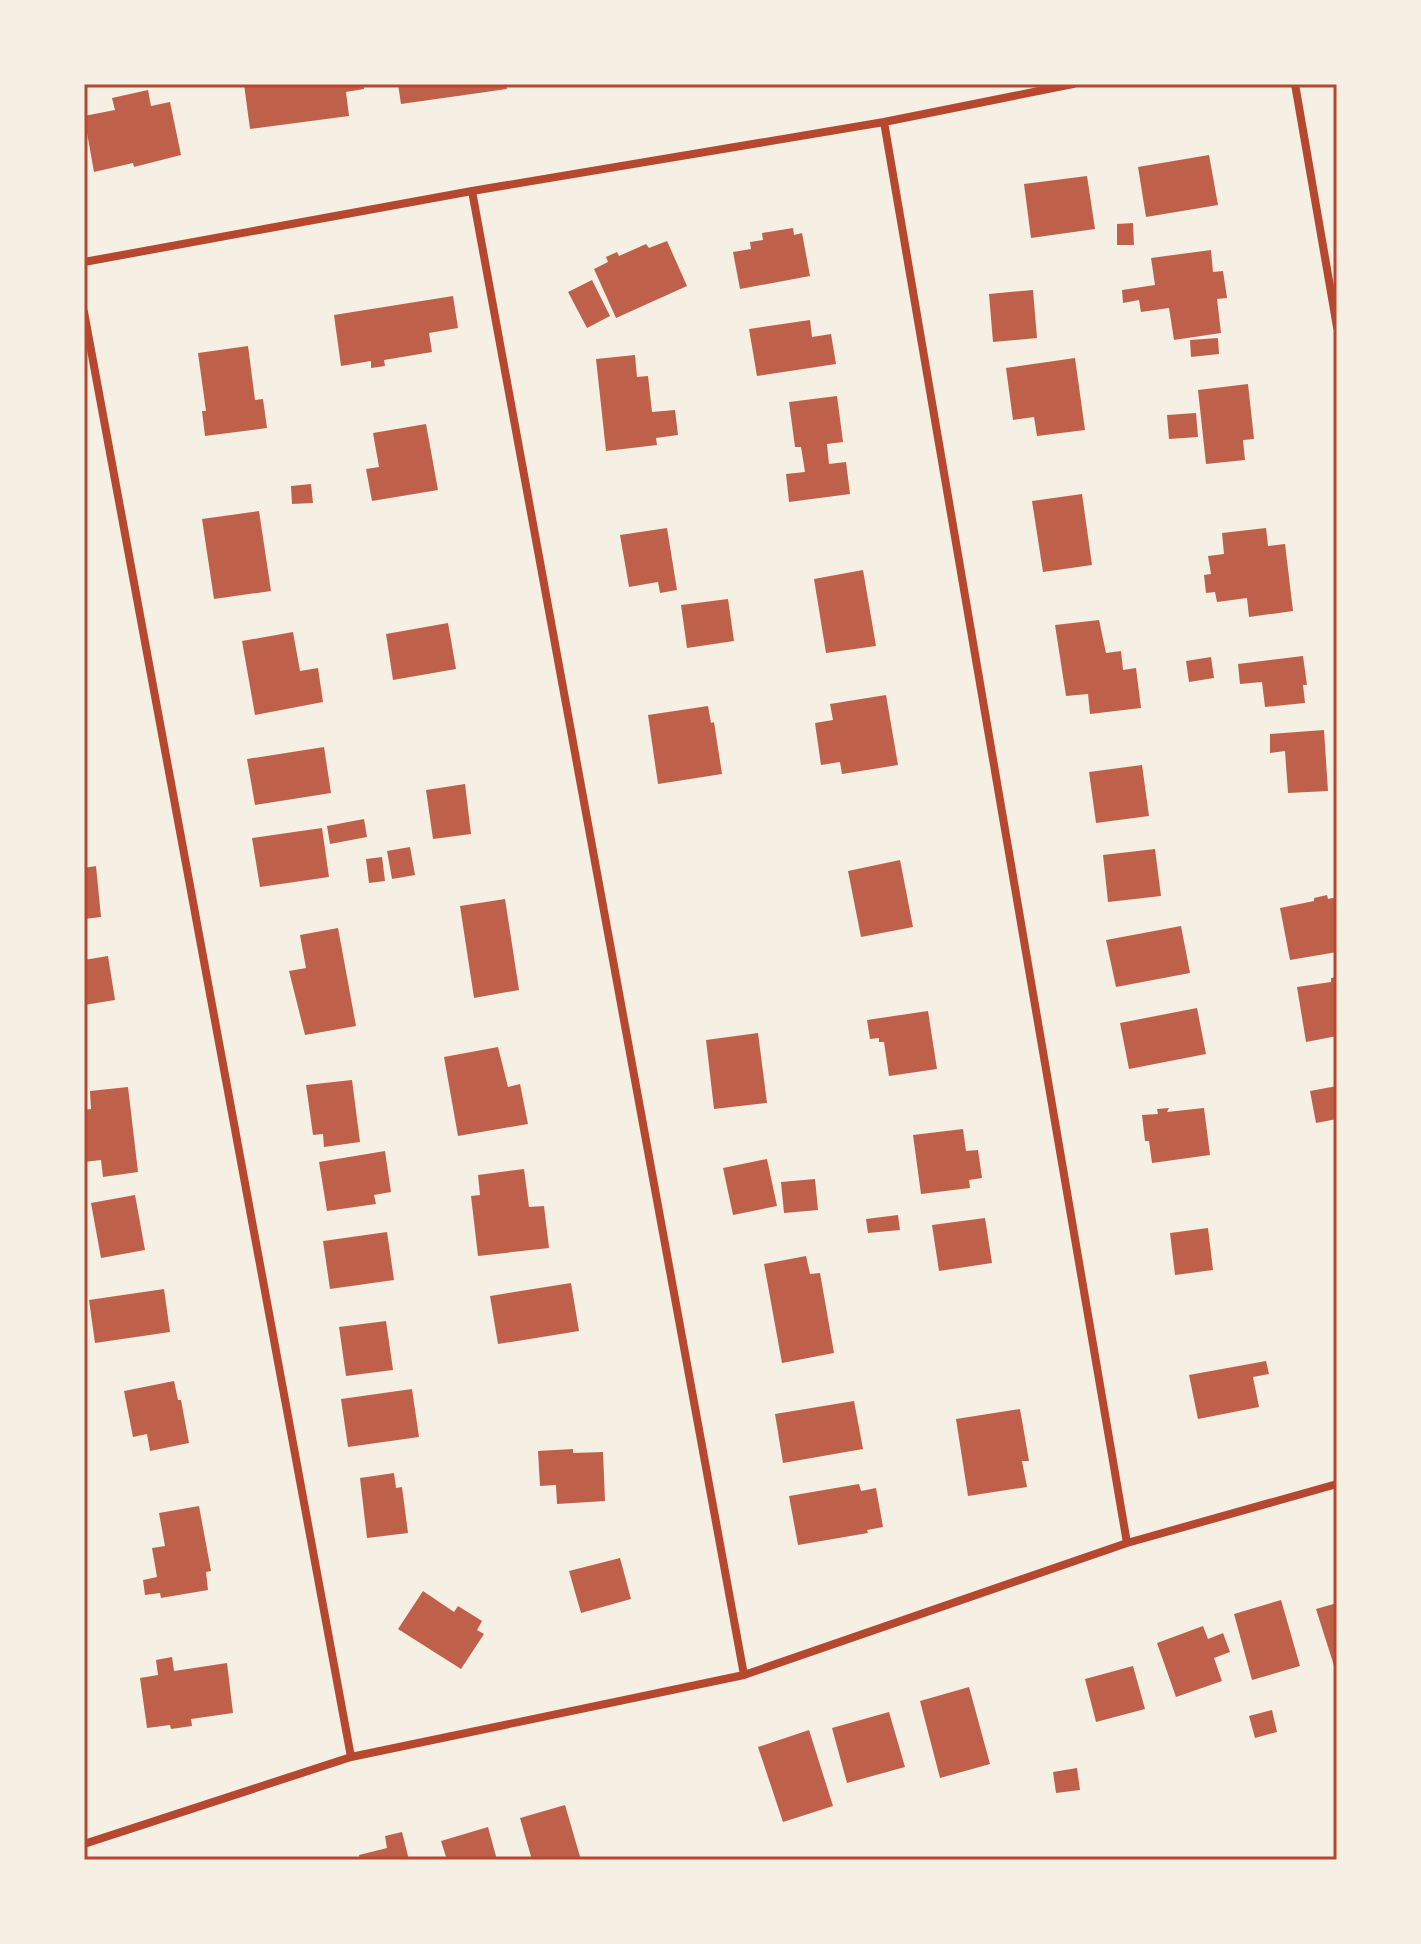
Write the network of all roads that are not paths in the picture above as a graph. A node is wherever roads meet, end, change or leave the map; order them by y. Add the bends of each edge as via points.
1 (1073, 84) edge
2 (1295, 84) edge
3 (884, 122) junction
4 (472, 191) junction
5 (84, 262) edge
6 (84, 312) edge
7 (1337, 327) edge
8 (1337, 1484) edge
9 (1127, 1543) junction
10 (744, 1675) junction
11 (351, 1757) junction
12 (84, 1844) edge

1 - 3 street
2 - 7 street
3 - 4 street
3 - 9 street
4 - 5 street
4 - 10 street
6 - 11 street
8 - 9 street
9 - 10 street
10 - 11 street
11 - 12 street

